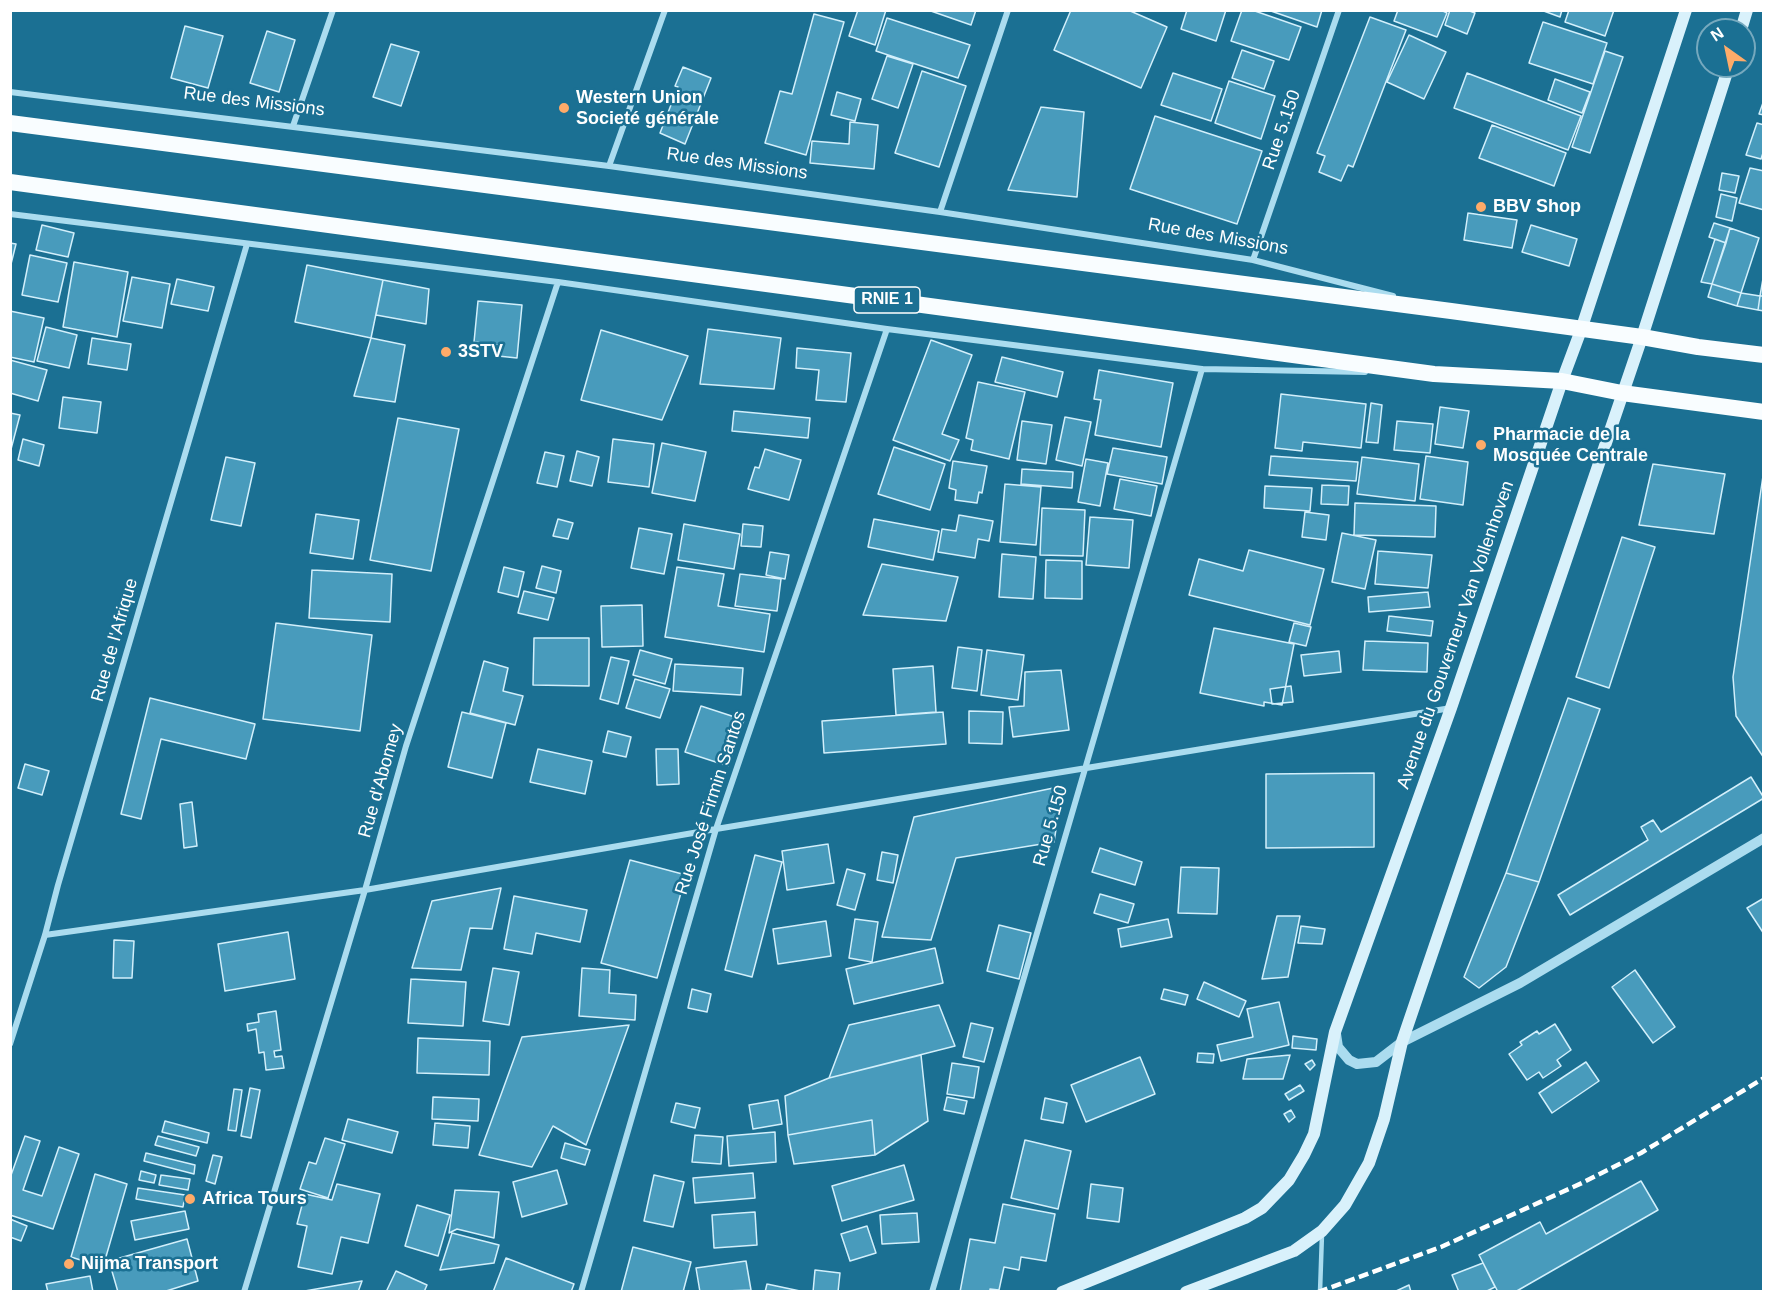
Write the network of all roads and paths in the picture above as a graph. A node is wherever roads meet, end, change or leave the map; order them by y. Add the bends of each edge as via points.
1 (333, 10) edge
2 (665, 10) edge
3 (1008, 10) edge
4 (1339, 10) edge
5 (1686, 10) edge
6 (1725, 78) edge
7 (10, 92) edge
8 (10, 123) edge
9 (292, 126) junction
10 (609, 166) junction
11 (10, 182) edge
12 (940, 212) junction
13 (10, 214) edge
14 (247, 244) junction
15 (1253, 260) junction
16 (558, 282) junction
17 (1451, 311) junction
18 (887, 329) junction
19 (1581, 330) junction
20 (1642, 337) junction
21 (1764, 355) edge
22 (1202, 369) junction
23 (1434, 374) junction
24 (1562, 381) junction
25 (1622, 393) junction
26 (1764, 412) edge
27 (1451, 708) junction
28 (1084, 768) junction
29 (716, 829) junction
30 (1764, 838) edge
31 (365, 890) junction
32 (45, 935) junction
33 (1335, 1032) junction
34 (1402, 1042) junction
35 (10, 1044) edge
36 (1322, 1231) junction
37 (244, 1292) edge
38 (581, 1292) edge
39 (932, 1292) edge
40 (1062, 1292) edge
41 (1186, 1292) edge
42 (1320, 1292) edge

1 - 9 street
2 - 10 street
3 - 12 street
4 - 15 street, Rue 5.150
5 - 19 main road, Avenue du Gouverneur Van Vollenhoven
6 - 20 main road
7 - 9 street, Rue des Missions
8 - 17 highway, Rue des Missions
9 - 10 street, Rue des Missions
10 - 12 street, Rue des Missions
11 - 23 highway, RNIE 1
12 - 15 street, Rue des Missions
13 - 14 street
14 - 16 street
14 - 32 street, Rue de l'Afrique
15 - 17 street, Rue des Missions
16 - 18 street
16 - 31 street, Rue d'Abomey via 406,746
17 - 19 highway, Rue des Missions
18 - 22 street
18 - 29 street, Rue José Firmin Santos
19 - 20 highway, Rue des Missions
19 - 24 main road, Avenue du Gouverneur Van Vollenhoven
20 - 21 highway, Rue des Missions
20 - 25 main road
22 - 23 street
22 - 28 street, Rue 5.150
23 - 24 highway, RNIE 1
24 - 25 highway, RNIE 1
24 - 27 main road, Avenue du Gouverneur Van Vollenhoven
25 - 26 highway, RNIE 1
25 - 34 main road
27 - 28 street
27 - 33 main road, Avenue du Gouverneur Van Vollenhoven
28 - 29 street
28 - 39 street, Rue 5.150
29 - 31 street
29 - 38 street, Rue José Firmin Santos
30 - 34 street via 1520,983
31 - 32 street
31 - 37 street, Rue d'Abomey
32 - 35 street, Rue de l'Afrique
33 - 34 street via 1338,1047 1357,1064 1376,1062
33 - 40 main road, Avenue du Gouverneur Van Vollenhoven via 1314,1134 1305,1155 1262,1208
34 - 36 main road via 1369,1163 1345,1205
36 - 41 main road via 1294,1251
36 - 42 lane

